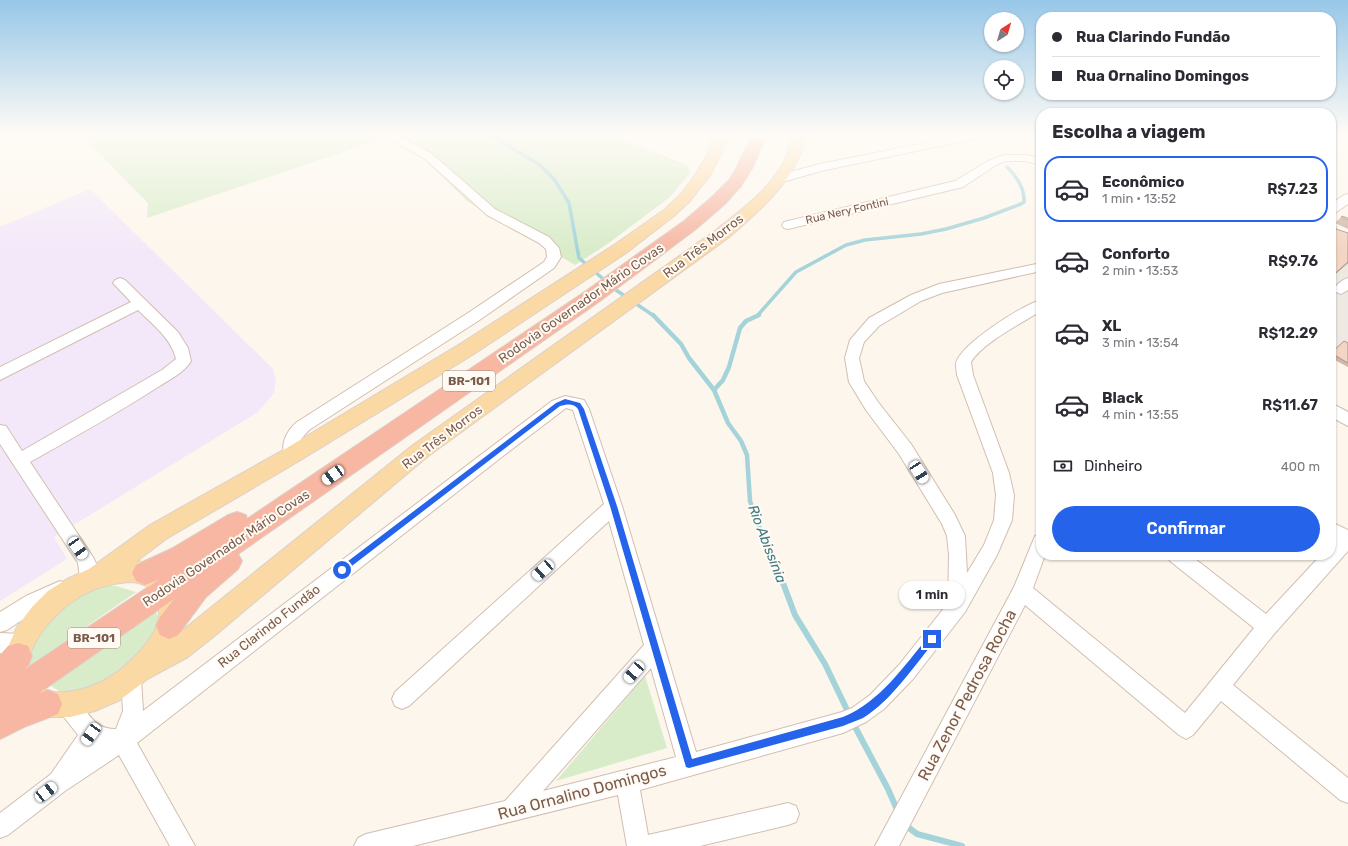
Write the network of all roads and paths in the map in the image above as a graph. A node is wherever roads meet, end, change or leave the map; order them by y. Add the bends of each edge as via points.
1 (448, 173) edge
2 (704, 173) edge
3 (741, 173) edge
4 (783, 173) edge
5 (801, 173) edge
6 (976, 173) edge
7 (779, 180) junction
8 (1348, 198) edge
9 (1336, 206) edge
10 (788, 225) dead end
11 (1036, 267) edge
12 (120, 283) dead end
13 (140, 303) junction
14 (1036, 308) edge
15 (0, 374) edge
16 (1336, 412) edge
17 (1348, 420) edge
18 (0, 430) edge
19 (292, 455) junction
20 (20, 460) junction
21 (344, 467) junction
22 (613, 506) junction
23 (277, 514) junction
24 (1036, 555) edge
25 (1182, 560) edge
26 (1322, 560) edge
27 (145, 573) junction
28 (88, 580) junction
29 (166, 589) junction
30 (1022, 591) junction
31 (958, 606) junction
32 (0, 623) edge
33 (169, 626) junction
34 (1267, 627) junction
35 (13, 648) edge
36 (654, 648) junction
37 (136, 674) junction
38 (11, 682) edge
39 (1220, 687) junction
40 (402, 699) dead end
41 (0, 704) edge
42 (57, 705) junction
43 (133, 711) junction
44 (157, 712) junction
45 (0, 724) edge
46 (91, 734) junction
47 (123, 740) junction
48 (689, 764) junction
49 (627, 782) junction
50 (57, 783) junction
51 (1348, 792) edge
52 (511, 811) junction
53 (788, 814) dead end
54 (0, 827) edge
55 (891, 839) edge
56 (183, 846) edge
57 (366, 846) edge
58 (639, 846) edge
59 (650, 846) edge

1 - 19 street via 492,212 544,240 552,248 554,258 549,265 495,302 303,426 292,438
2 - 19 main road via 685,198 669,213 620,249 467,349
3 - 21 highway, Rodovia Governador Mário Covas / BR-101 via 720,200 690,226
4 - 7 main road, Rua Três Morros
5 - 7 street
6 - 10 street, Rua Nery Fontini via 959,184
7 - 37 main road, Rua Três Morros via 742,217 420,451 191,639
8 - 9 street
11 - 31 street via 939,289 916,298 874,322 857,340 852,358 857,382 905,450 949,520 956,536
12 - 13 street
13 - 15 street
13 - 20 street via 173,336 181,348 184,361 140,391
14 - 31 street, Rua Ornalino Domingos via 979,344 969,352 964,362 965,375 1001,473 1005,495 1003,520 991,549
16 - 17 street
18 - 20 street
19 - 28 main road via 158,532
20 - 28 street via 84,557
21 - 23 highway, Rodovia Governador Mário Covas / BR-101
21 - 27 highway via 284,495 195,549
22 - 36 street
22 - 40 street
22 - 44 street, Rua Clarindo Fundão via 581,409 578,404 572,402 558,404
23 - 29 highway, Rodovia Governador Mário Covas / BR-101
23 - 33 highway via 257,537 197,589
24 - 30 street, Rua Zenor Pedrosa Rocha
25 - 34 street
26 - 34 street
27 - 28 main road via 129,570
27 - 29 main road via 157,579
28 - 32 street via 33,602
28 - 35 main road via 65,592 48,606
29 - 33 main road via 172,605
29 - 38 highway, Rodovia Governador Mário Covas / BR-101
30 - 39 street via 1186,728
30 - 55 street, Rua Zenor Pedrosa Rocha
31 - 48 street, Rua Ornalino Domingos via 906,672 877,702 851,718
33 - 37 main road via 159,648
34 - 39 street
35 - 38 highway
36 - 48 street
36 - 52 street
37 - 42 main road via 118,687 93,699
37 - 43 street
38 - 41 highway, Rodovia Governador Mário Covas / BR-101
38 - 42 main road via 33,698
39 - 51 street
42 - 45 highway via 17,715
42 - 46 street
43 - 44 street
43 - 47 street
44 - 47 street, Rua Clarindo Fundão
46 - 47 street via 108,740
46 - 50 street
47 - 50 street, Rua Clarindo Fundão
47 - 56 street
48 - 49 street, Rua Ornalino Domingos
49 - 52 street, Rua Ornalino Domingos
49 - 58 street
50 - 54 street
52 - 57 street, Rua Ornalino Domingos
53 - 59 street

